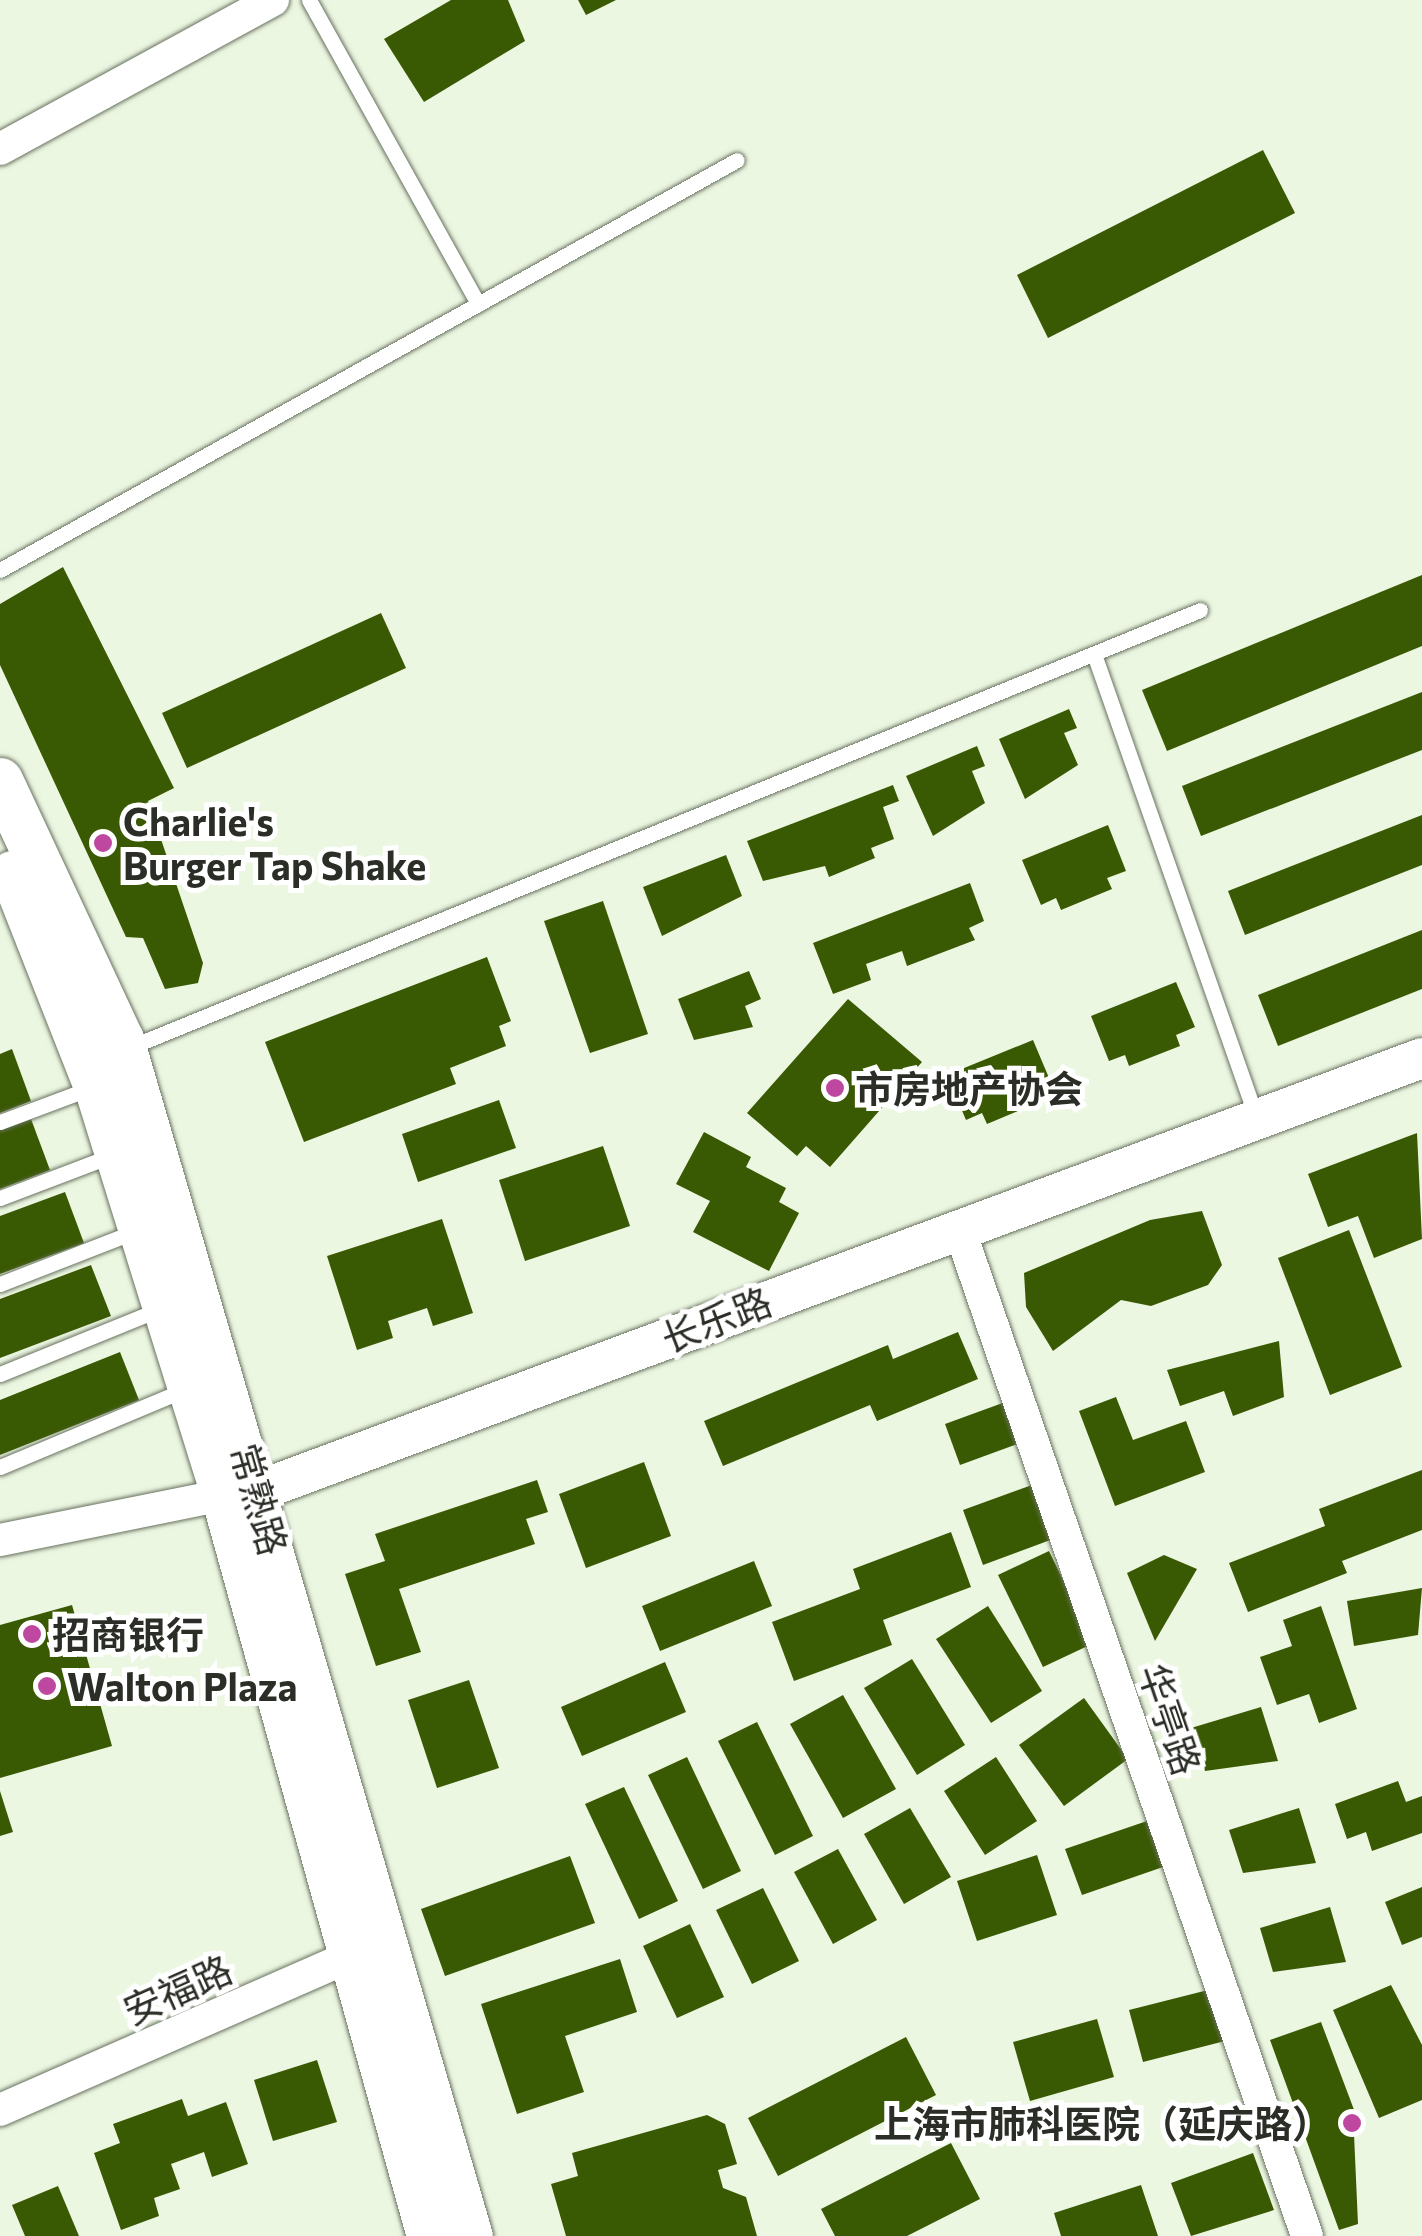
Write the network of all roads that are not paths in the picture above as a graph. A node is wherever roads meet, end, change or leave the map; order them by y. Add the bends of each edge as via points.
1 (273, 0) edge
2 (309, 0) edge
3 (0, 149) edge
4 (738, 160) dead end
5 (478, 304) junction
6 (0, 570) edge
7 (1200, 610) dead end
8 (1094, 654) junction
9 (0, 780) edge
10 (0, 850) edge
11 (124, 1050) junction
12 (1422, 1058) edge
13 (96, 1086) junction
14 (1257, 1118) junction
15 (0, 1122) edge
16 (117, 1154) junction
17 (0, 1198) edge
18 (959, 1228) junction
19 (140, 1230) junction
20 (0, 1284) edge
21 (163, 1307) junction
22 (0, 1374) edge
23 (188, 1389) junction
24 (0, 1467) edge
25 (240, 1493) junction
26 (0, 1540) edge
27 (370, 1947) junction
28 (0, 2110) edge
29 (429, 2236) edge
30 (470, 2236) edge
31 (1307, 2236) edge

1 - 3 street
2 - 5 lane
4 - 5 lane
5 - 6 lane
7 - 8 lane
8 - 11 lane
8 - 14 lane
9 - 11 main road, 常熟路
10 - 13 main road, 常熟路
11 - 25 main road, 常熟路
12 - 14 street, 长乐路
13 - 15 lane
13 - 16 main road, 常熟路
14 - 18 street, 长乐路
16 - 17 lane
16 - 19 main road, 常熟路
18 - 25 street, 长乐路
18 - 31 street, 华亭路
19 - 20 lane
19 - 21 main road, 常熟路
21 - 22 lane
21 - 23 main road, 常熟路
23 - 24 lane
23 - 25 main road, 常熟路
25 - 26 street, 长乐路
25 - 27 main road, 常熟路
27 - 28 street, 安福路
27 - 29 main road, 常熟路
27 - 30 main road, 常熟路

